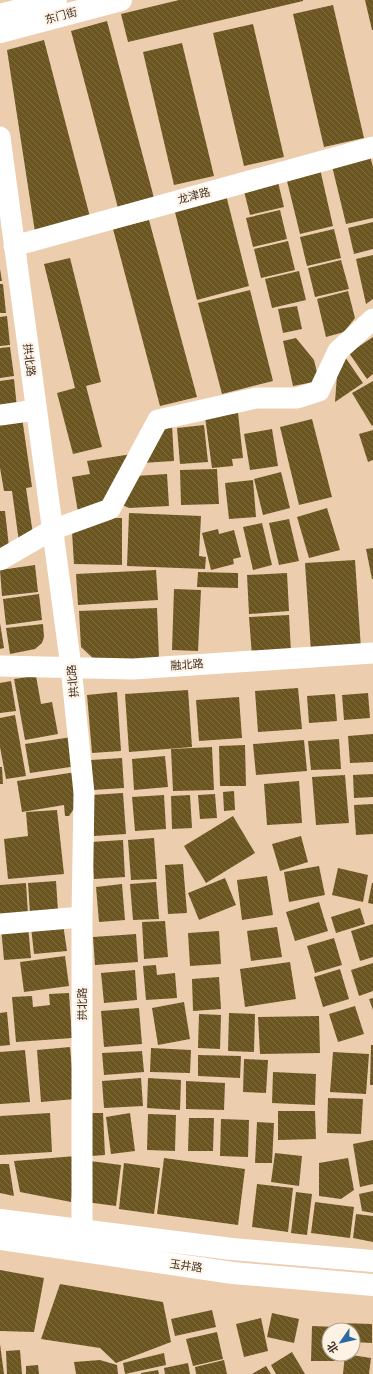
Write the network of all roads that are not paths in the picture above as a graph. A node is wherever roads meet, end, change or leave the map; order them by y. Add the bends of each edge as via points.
1 (56, 0) edge
2 (121, 0) edge
3 (0, 15) edge
4 (0, 32) edge
5 (0, 136) edge
6 (373, 147) edge
7 (2, 172) edge
8 (14, 246) junction
9 (373, 319) edge
10 (36, 410) junction
11 (0, 415) edge
12 (52, 530) junction
13 (0, 560) edge
14 (373, 653) edge
15 (0, 666) edge
16 (72, 667) junction
17 (82, 917) junction
18 (0, 924) edge
19 (0, 1220) edge
20 (82, 1229) junction
21 (0, 1239) edge
22 (373, 1261) edge
23 (373, 1285) edge

1 - 3 street, 东门街
2 - 4 street, 东门街
5 - 7 street, 拱北路
6 - 8 street, 龙津路
7 - 8 street, 拱北路
8 - 10 street, 拱北路
9 - 12 street via 338,351 319,391 297,398 256,398 158,420 110,509
10 - 11 street
10 - 12 street, 拱北路
12 - 13 street
12 - 16 street, 拱北路
14 - 16 street, 融北路 via 133,669
15 - 16 street, 融北路
16 - 17 street, 拱北路 via 84,793
17 - 18 street
17 - 20 street, 拱北路
19 - 20 street, 玉井路
20 - 22 street, 玉井路 via 232,1249
21 - 23 street, 玉井路 via 233,1273

